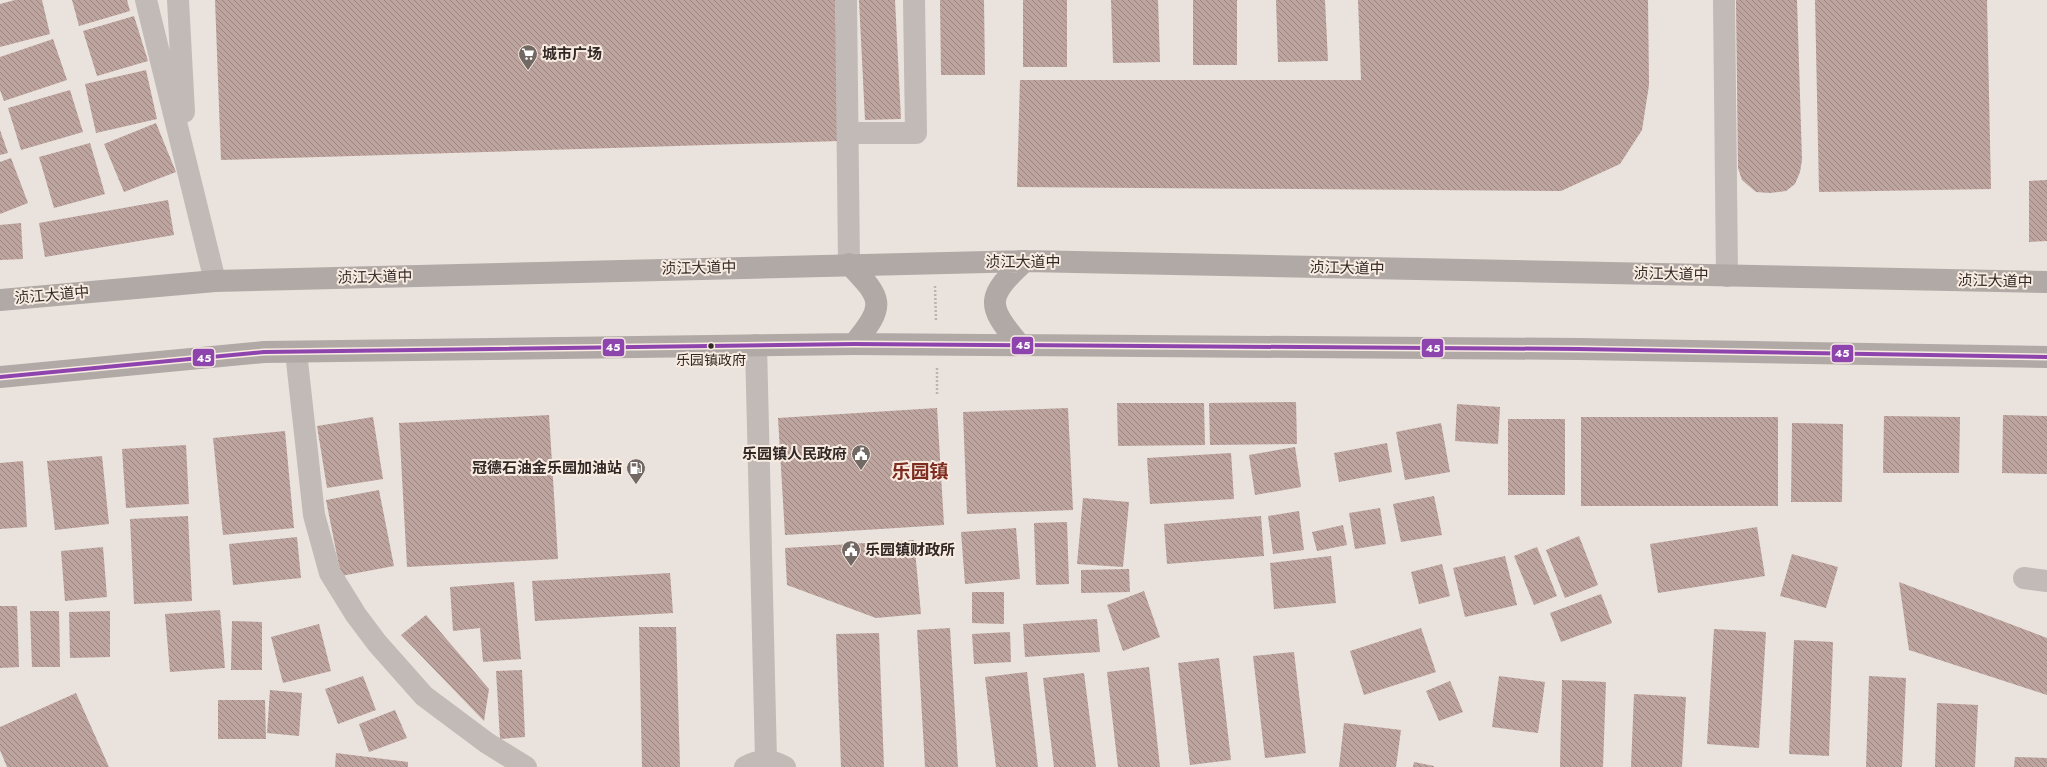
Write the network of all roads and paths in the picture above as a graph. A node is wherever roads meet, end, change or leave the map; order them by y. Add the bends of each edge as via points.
1 (146, 0) edge
2 (178, 0) edge
3 (846, 0) edge
4 (914, 0) edge
5 (1724, 0) edge
6 (848, 133) junction
7 (187, 163) junction
8 (1025, 261) junction
9 (935, 262) junction
10 (849, 264) junction
11 (1727, 276) junction
12 (215, 281) junction
13 (2047, 282) edge
14 (0, 300) edge
15 (854, 344) junction
16 (936, 344) junction
17 (1019, 344) junction
18 (756, 345) junction
19 (296, 352) junction
20 (2047, 357) edge
21 (0, 377) edge
22 (937, 396) dead end
23 (2024, 578) dead end
24 (2047, 581) edge
25 (775, 764) edge
26 (526, 767) edge
27 (745, 767) edge

1 - 7 street
2 - 7 street
3 - 6 street
4 - 6 street via 916,133
5 - 11 street
6 - 10 street
7 - 12 street
8 - 9 main road, 浈江大道中
8 - 11 main road, 浈江大道中
8 - 17 main road via 998,288 995,303 999,320
9 - 10 main road, 浈江大道中
9 - 16 path
10 - 12 main road, 浈江大道中
10 - 15 main road via 872,289 877,302 872,321
11 - 13 main road, 浈江大道中
12 - 14 main road, 浈江大道中
15 - 16 main road
15 - 18 main road
16 - 17 main road
16 - 22 path
17 - 20 main road via 1579,349
18 - 19 main road
18 - 25 street
19 - 21 main road via 264,352
19 - 26 street via 314,515 330,573 377,643 424,696 487,743
23 - 24 street
25 - 27 street via 753,762

